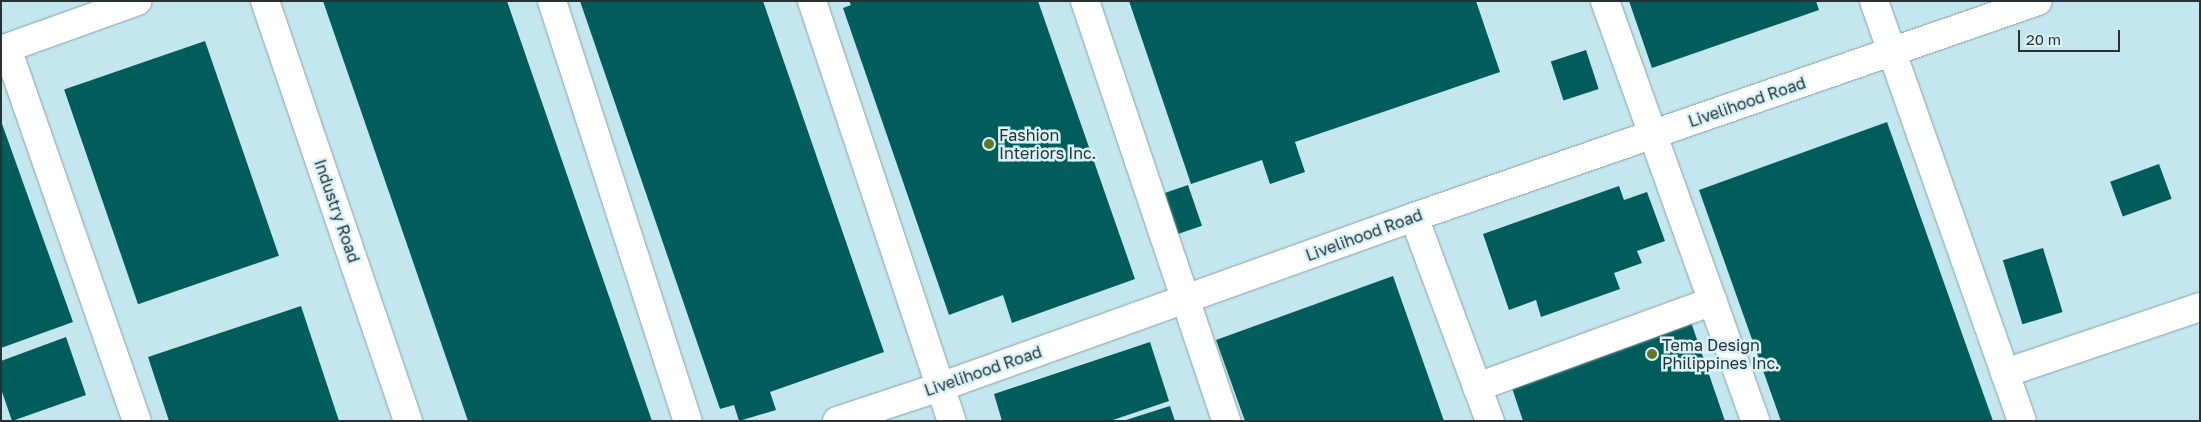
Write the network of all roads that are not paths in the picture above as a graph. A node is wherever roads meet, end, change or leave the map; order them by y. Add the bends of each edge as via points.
1 (138, 1) edge
2 (265, 1) edge
3 (552, 1) edge
4 (812, 1) edge
5 (1084, 1) edge
6 (1605, 1) edge
7 (1874, 1) edge
8 (2038, 1) edge
9 (4, 49) edge
10 (1892, 52) junction
11 (1653, 134) junction
12 (1414, 217) junction
13 (1184, 299) junction
14 (1713, 301) junction
15 (2200, 307) edge
16 (2005, 373) junction
17 (940, 387) junction
18 (1477, 387) junction
19 (137, 421) edge
20 (408, 421) edge
21 (688, 421) edge
22 (837, 421) edge
23 (952, 421) edge
24 (1226, 421) edge
25 (1490, 421) edge
26 (1755, 421) edge
27 (2022, 421) edge

1 - 9 lane
2 - 20 lane, Industry Road
3 - 21 lane
4 - 17 lane
5 - 13 lane
6 - 11 lane
7 - 10 lane
8 - 10 lane, Livelihood Road
9 - 19 lane
10 - 11 lane, Livelihood Road
10 - 16 lane
11 - 12 lane, Livelihood Road
11 - 14 lane
12 - 13 lane, Livelihood Road
12 - 18 lane
13 - 17 lane, Livelihood Road
13 - 24 lane
14 - 18 lane
14 - 26 lane
15 - 16 lane
16 - 27 lane
17 - 22 lane, Livelihood Road
17 - 23 lane
18 - 25 lane

